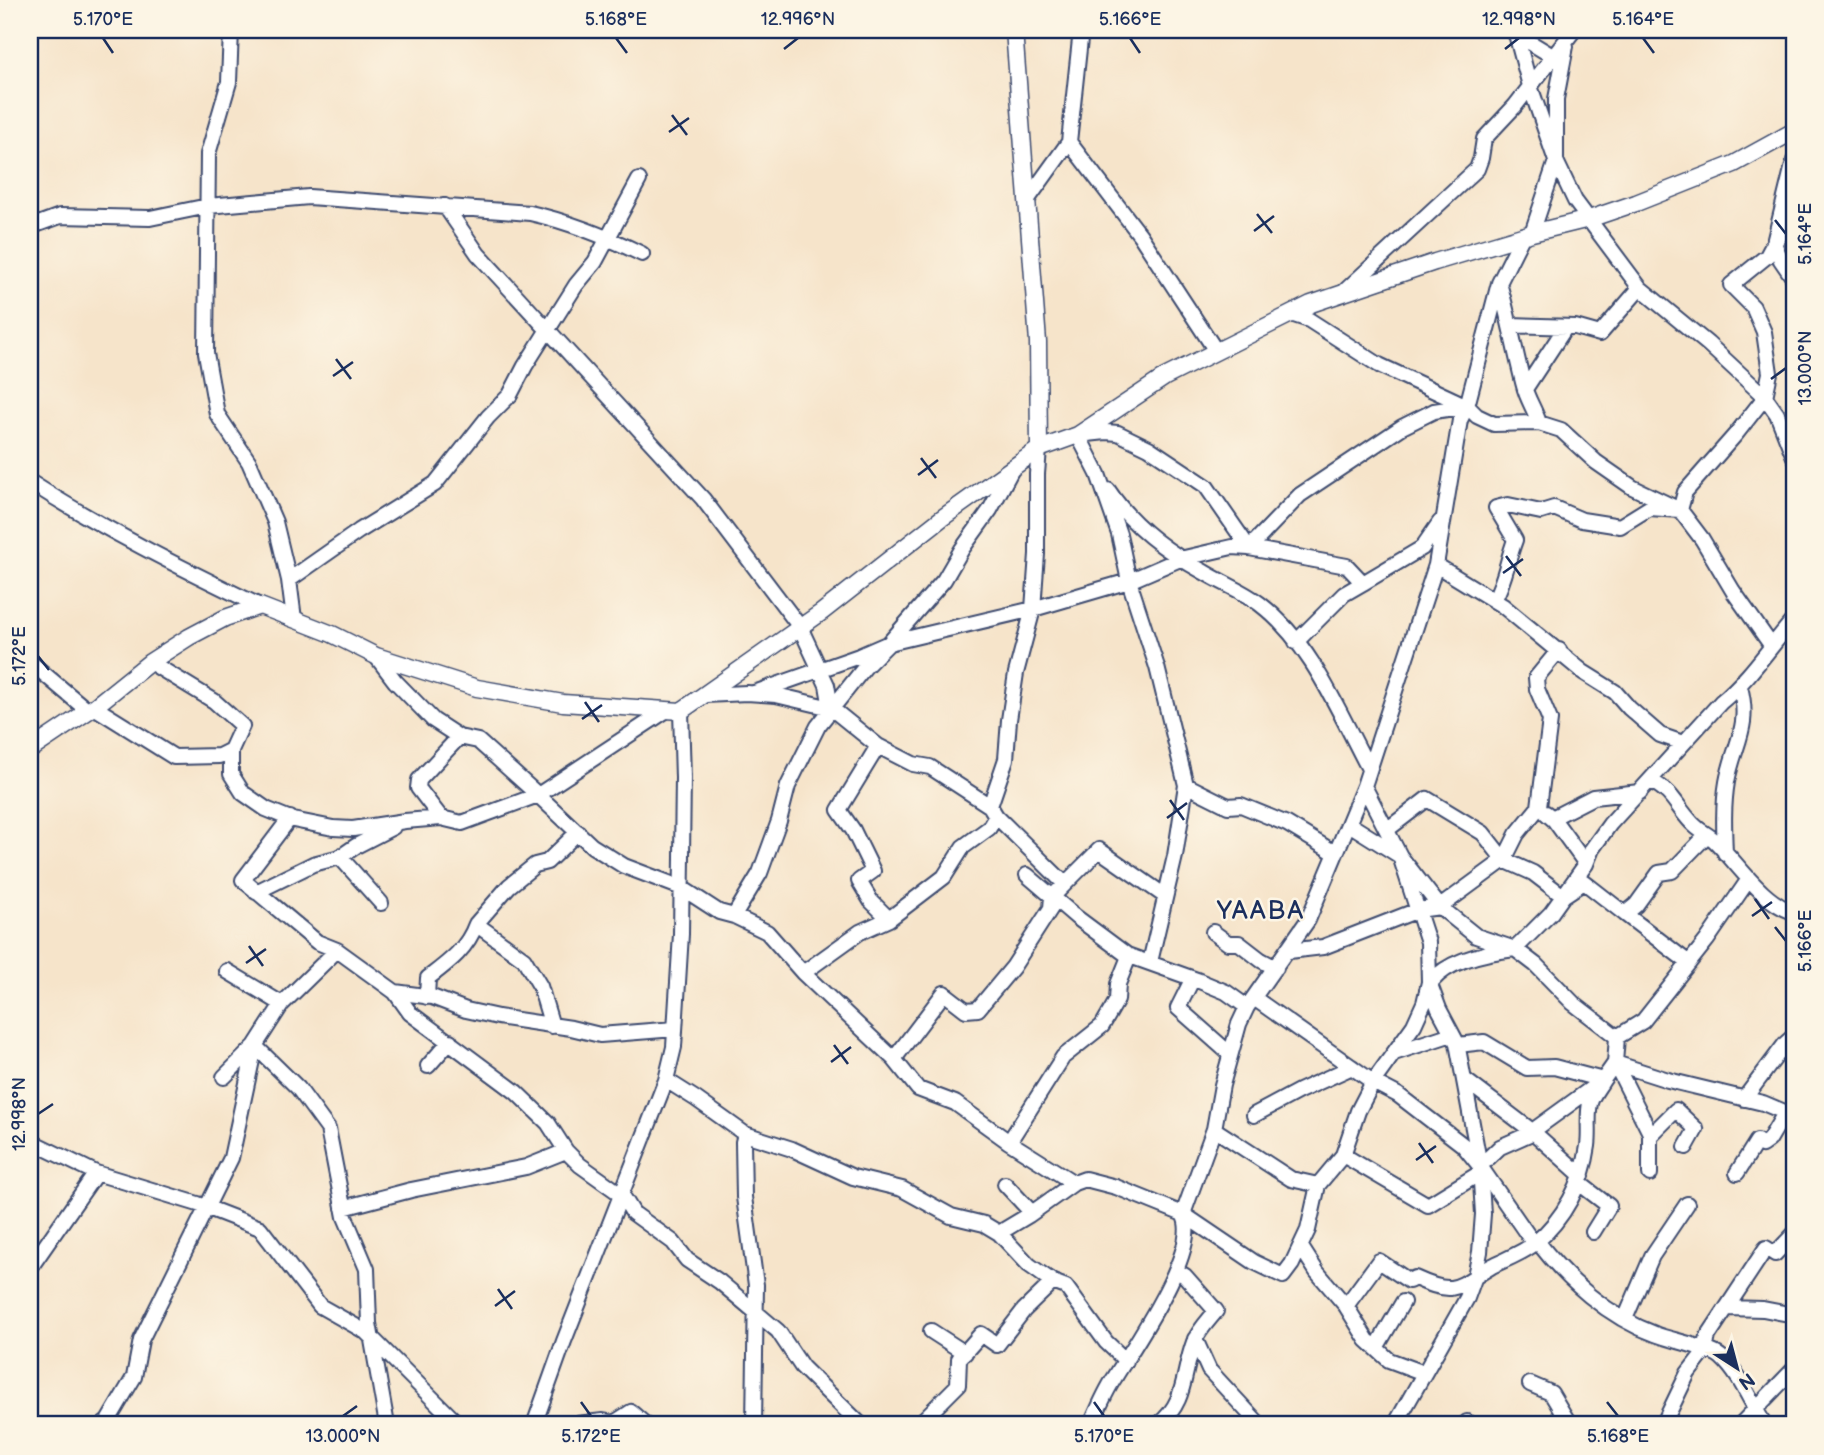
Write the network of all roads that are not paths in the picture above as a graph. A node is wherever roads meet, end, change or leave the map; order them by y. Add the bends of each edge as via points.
1 (231, 30) edge
2 (1014, 30) edge
3 (1081, 30) edge
4 (1512, 32) edge
5 (1570, 32) edge
6 (1555, 57) junction
7 (1530, 86) junction
8 (1794, 131) edge
9 (1069, 142) junction
10 (1794, 160) edge
11 (1556, 161) junction
12 (639, 180) dead end
13 (1028, 198) junction
14 (208, 206) junction
15 (445, 206) junction
16 (1794, 218) edge
17 (1589, 219) junction
18 (30, 227) edge
19 (1527, 235) junction
20 (609, 237) junction
21 (1774, 243) junction
22 (642, 254) dead end
23 (1794, 279) edge
24 (1499, 283) junction
25 (1640, 288) junction
26 (1346, 290) junction
27 (1291, 314) junction
28 (1511, 325) junction
29 (1565, 328) junction
30 (548, 329) junction
31 (1216, 351) junction
32 (1525, 389) junction
33 (1765, 397) junction
34 (1467, 406) junction
35 (1539, 422) junction
36 (1789, 428) edge
37 (1078, 435) junction
38 (1040, 449) junction
39 (1794, 457) edge
40 (1012, 469) junction
41 (1098, 474) junction
42 (30, 482) edge
43 (1680, 510) junction
44 (1443, 518) junction
45 (1250, 548) junction
46 (1181, 559) junction
47 (1436, 565) junction
48 (289, 580) junction
49 (1129, 581) junction
50 (1363, 583) junction
51 (1494, 600) junction
52 (260, 606) junction
53 (1033, 609) junction
54 (294, 619) junction
55 (1794, 619) edge
56 (800, 626) junction
57 (1296, 642) junction
58 (889, 643) junction
59 (1771, 645) junction
60 (1559, 650) junction
61 (376, 656) junction
62 (30, 662) edge
63 (150, 662) junction
64 (821, 669) junction
65 (1740, 687) junction
66 (754, 694) junction
67 (705, 695) junction
68 (90, 708) junction
69 (831, 708) junction
70 (674, 710) junction
71 (459, 737) junction
72 (1683, 743) junction
73 (877, 747) junction
74 (30, 750) edge
75 (231, 750) junction
76 (1368, 767) junction
77 (1651, 781) junction
78 (1186, 785) junction
79 (1363, 786) junction
80 (1640, 792) junction
81 (538, 795) junction
82 (1539, 807) junction
83 (993, 811) junction
84 (290, 818) junction
85 (440, 818) junction
86 (1552, 818) junction
87 (405, 821) junction
88 (1349, 824) junction
89 (1388, 829) junction
90 (578, 832) junction
91 (1707, 835) junction
92 (1335, 853) junction
93 (1725, 853) junction
94 (1399, 856) junction
95 (340, 858) junction
96 (1504, 860) junction
97 (1586, 864) junction
98 (1027, 875) dead end
99 (1749, 879) junction
100 (1065, 884) junction
101 (682, 888) junction
102 (256, 892) junction
103 (1165, 896) junction
104 (1563, 896) junction
105 (1052, 897) junction
106 (381, 902) dead end
107 (1440, 907) junction
108 (1418, 910) junction
109 (1794, 912) edge
110 (1625, 914) junction
111 (734, 916) junction
112 (889, 919) junction
113 (476, 924) junction
114 (1213, 932) dead end
115 (1515, 949) junction
116 (337, 950) junction
117 (1289, 951) junction
118 (1127, 955) junction
119 (1150, 962) junction
120 (1689, 963) junction
121 (1276, 968) junction
122 (227, 971) dead end
123 (803, 973) junction
124 (1192, 980) junction
125 (1430, 983) junction
126 (395, 992) junction
127 (427, 997) junction
128 (1251, 1002) junction
129 (282, 1004) junction
130 (552, 1026) junction
131 (675, 1029) junction
132 (1794, 1036) edge
133 (1617, 1037) junction
134 (1455, 1040) junction
135 (450, 1041) junction
136 (255, 1046) junction
137 (1394, 1053) junction
138 (1230, 1054) junction
139 (894, 1059) junction
140 (1615, 1063) junction
141 (428, 1066) dead end
142 (1352, 1067) junction
143 (224, 1077) dead end
144 (666, 1080) junction
145 (1465, 1080) junction
146 (1603, 1080) junction
147 (1373, 1082) junction
148 (1744, 1099) junction
149 (1790, 1114) edge
150 (1254, 1115) dead end
151 (1214, 1129) junction
152 (1532, 1131) junction
153 (745, 1134) junction
154 (1650, 1136) junction
155 (30, 1141) edge
156 (1009, 1142) junction
157 (1686, 1147) dead end
158 (566, 1151) junction
159 (1343, 1155) junction
160 (1480, 1170) junction
161 (96, 1173) junction
162 (1737, 1173) dead end
163 (1650, 1174) dead end
164 (1580, 1180) junction
165 (1074, 1183) junction
166 (1005, 1184) dead end
167 (1318, 1185) junction
168 (622, 1195) junction
169 (1687, 1204) dead end
170 (206, 1207) junction
171 (343, 1209) junction
172 (1032, 1213) junction
173 (1183, 1214) junction
174 (1593, 1232) dead end
175 (999, 1233) junction
176 (1794, 1234) edge
177 (1536, 1243) junction
178 (1301, 1247) junction
179 (30, 1268) edge
180 (1177, 1271) junction
181 (1475, 1276) junction
182 (1053, 1282) junction
183 (1403, 1301) dead end
184 (1346, 1306) junction
185 (1727, 1308) junction
186 (757, 1315) junction
187 (1794, 1315) edge
188 (1625, 1319) junction
189 (930, 1331) dead end
190 (372, 1336) junction
191 (1195, 1339) junction
192 (1376, 1348) junction
193 (1705, 1350) junction
194 (965, 1353) junction
195 (1126, 1361) junction
196 (1794, 1369) edge
197 (1424, 1373) junction
198 (1531, 1384) dead end
199 (1756, 1410) junction
200 (103, 1425) edge
201 (387, 1425) edge
202 (459, 1425) edge
203 (534, 1425) edge
204 (569, 1425) edge
205 (646, 1425) edge
206 (754, 1425) edge
207 (861, 1425) edge
208 (918, 1425) edge
209 (1091, 1425) edge
210 (1158, 1425) edge
211 (1260, 1425) edge
212 (1395, 1425) edge
213 (1570, 1425) edge
214 (1663, 1425) edge
215 (1740, 1425) edge
216 (1765, 1425) edge

1 - 14 street via 229,82 208,154
2 - 13 street
3 - 9 street
4 - 6 street
4 - 7 street
5 - 6 street
5 - 11 street via 1556,99
6 - 7 street
7 - 11 street
7 - 26 street via 1484,139 1477,169
8 - 17 street via 1734,164
9 - 13 street
9 - 31 street via 1139,235
10 - 21 street
11 - 17 street
11 - 19 street
12 - 20 street
13 - 38 street
14 - 15 street via 309,197
14 - 18 street via 150,218 60,216
14 - 48 street via 206,353 217,414 249,462 275,522
15 - 20 street via 530,213
15 - 30 street via 478,254
16 - 21 street
17 - 19 street
17 - 25 street
19 - 24 street
19 - 26 street
20 - 22 street
20 - 30 street
21 - 23 street
21 - 33 street via 1767,256 1731,285 1753,307 1764,332 1770,373
24 - 28 street
24 - 34 street
25 - 29 street via 1600,334
25 - 33 street
26 - 27 street
27 - 31 street
27 - 34 street via 1309,320 1380,365
28 - 29 street
28 - 32 street
29 - 32 street
30 - 48 street via 510,395 435,485
30 - 56 street via 703,499
31 - 37 street via 1165,377
32 - 35 street
33 - 36 street
33 - 43 street via 1685,492
34 - 35 street via 1494,424
34 - 44 street via 1460,420
34 - 45 street via 1434,411 1402,427 1300,495
35 - 43 street via 1561,430 1632,487
36 - 39 street
37 - 38 street
37 - 41 street
37 - 45 street via 1118,433 1149,448 1206,486
38 - 40 street
38 - 53 street
40 - 56 street
40 - 58 street via 944,580
41 - 46 street via 1132,519
41 - 49 street
42 - 52 street via 176,566
43 - 51 street via 1649,508 1620,526 1582,520 1553,509 1496,508 1515,540 1506,577
43 - 59 street
44 - 47 street
44 - 50 street via 1423,548
45 - 46 street via 1232,547
45 - 50 street via 1347,566
46 - 49 street
46 - 57 street via 1259,603
47 - 51 street
47 - 76 street
48 - 54 street
49 - 53 street
49 - 78 street via 1157,667
50 - 57 street via 1344,594
51 - 60 street
52 - 54 street
52 - 63 street via 225,618
53 - 58 street
53 - 83 street via 1016,673 1006,758
54 - 61 street
55 - 59 street
56 - 64 street
56 - 67 street
57 - 76 street via 1320,676
58 - 64 street
58 - 69 street
59 - 65 street
60 - 72 street via 1615,692 1660,735
60 - 82 street via 1536,678 1550,720
61 - 70 street via 477,688 563,703
61 - 71 street via 420,709
62 - 68 street
63 - 68 street
63 - 75 street via 214,701 243,726
64 - 66 street
64 - 69 street
65 - 72 street
65 - 93 street via 1745,716 1727,783
66 - 67 street
66 - 69 street
67 - 70 street
68 - 74 street
68 - 75 street via 174,757 219,756
69 - 73 street
69 - 111 street via 801,757 761,873
70 - 81 street
70 - 101 street
71 - 81 street via 478,741
71 - 85 street via 419,780 418,788
72 - 77 street
73 - 83 street via 930,767
73 - 112 street via 839,810 873,870 859,881
75 - 84 street via 231,774 243,793
76 - 79 street
77 - 80 street
77 - 91 street via 1669,792 1693,825
78 - 92 street via 1228,806 1241,805 1287,824
78 - 103 street
79 - 88 street
79 - 89 street
80 - 86 street via 1593,797
80 - 97 street via 1592,849
81 - 85 street via 462,823
81 - 90 street
82 - 86 street
82 - 96 street
83 - 100 street
83 - 112 street via 989,828 963,847 944,877
84 - 87 street via 353,829
84 - 102 street via 243,880
85 - 87 street
86 - 97 street
87 - 95 street
88 - 92 street
88 - 94 street
89 - 94 street
89 - 96 street via 1427,799 1483,833
90 - 101 street via 624,866
90 - 113 street via 547,862 535,865 509,886
91 - 93 street
91 - 110 street via 1672,871 1659,873
92 - 117 street via 1308,920
93 - 99 street
94 - 107 street
94 - 108 street
95 - 102 street via 313,864
95 - 106 street
96 - 104 street via 1533,873
96 - 107 street
97 - 104 street
98 - 105 street
99 - 109 street
99 - 120 street
100 - 103 street via 1099,850
100 - 105 street
101 - 111 street via 719,912
101 - 131 street
102 - 116 street via 317,942
103 - 119 street
104 - 110 street via 1584,882
104 - 115 street
105 - 118 street
105 - 139 street via 1051,908 1013,967 978,1009 966,1010 944,993
107 - 108 street
107 - 115 street via 1476,936
108 - 117 street via 1323,947
108 - 125 street via 1428,942
110 - 120 street
111 - 123 street via 767,932
112 - 123 street via 860,932
113 - 127 street via 470,941 428,978
113 - 130 street via 524,959 540,986
114 - 121 street
115 - 125 street via 1444,969
115 - 133 street
116 - 126 street
116 - 129 street
117 - 121 street
118 - 119 street
118 - 156 street via 1117,1000 1102,1026 1063,1057
119 - 124 street
120 - 133 street via 1643,1021
121 - 128 street
122 - 129 street
123 - 139 street
124 - 128 street
124 - 138 street via 1178,1008
125 - 134 street
125 - 137 street via 1414,1025
126 - 127 street
126 - 135 street via 410,1013
127 - 130 street via 466,1010
128 - 138 street
128 - 142 street
129 - 136 street
130 - 131 street via 600,1035
131 - 144 street
132 - 148 street
133 - 140 street
134 - 137 street
134 - 145 street
134 - 146 street via 1484,1042 1527,1068 1554,1067
135 - 141 street
135 - 158 street via 516,1092 548,1123
136 - 143 street
136 - 170 street via 231,1158
136 - 171 street via 298,1088 328,1129
137 - 147 street
138 - 151 street
139 - 156 street via 918,1089 955,1103
140 - 146 street
140 - 148 street
140 - 154 street
142 - 147 street
142 - 150 street
144 - 153 street
144 - 168 street
145 - 152 street
145 - 160 street
146 - 152 street
146 - 164 street via 1591,1101
147 - 159 street
147 - 160 street via 1398,1095 1462,1145
148 - 149 street
149 - 162 street via 1769,1140 1762,1145 1757,1141
151 - 167 street via 1291,1179
151 - 173 street
152 - 160 street via 1500,1147
152 - 164 street
153 - 175 street via 853,1177 902,1189 951,1216
153 - 186 street via 744,1197
154 - 157 street via 1676,1110 1696,1129
154 - 163 street
155 - 161 street
156 - 165 street
158 - 168 street
158 - 171 street via 526,1167
159 - 160 street via 1428,1205
159 - 167 street
160 - 177 street
160 - 181 street via 1483,1214
161 - 170 street
161 - 179 street
164 - 174 street via 1609,1206
164 - 177 street via 1559,1217
165 - 172 street
165 - 173 street via 1085,1179 1116,1187
166 - 172 street
167 - 178 street
168 - 186 street via 633,1213
168 - 203 street
169 - 188 street via 1652,1256
170 - 190 street via 260,1228 320,1306
170 - 200 street via 141,1340 134,1377
171 - 190 street via 367,1269
172 - 175 street
173 - 178 street via 1283,1276
173 - 180 street via 1187,1222 1185,1247
175 - 182 street via 1029,1265
176 - 185 street via 1775,1254 1766,1248
177 - 181 street
177 - 188 street via 1594,1301
178 - 184 street
180 - 191 street via 1216,1311
180 - 195 street
181 - 184 street via 1458,1289 1437,1288 1415,1278 1409,1281 1379,1261
181 - 197 street
182 - 194 street via 997,1345 981,1334
182 - 195 street via 1066,1287 1106,1342
183 - 192 street
184 - 192 street
185 - 187 street
185 - 193 street via 1708,1336
186 - 206 street
186 - 207 street via 778,1331 802,1367
188 - 193 street via 1646,1331
189 - 194 street
190 - 201 street
190 - 202 street
191 - 210 street via 1180,1398
191 - 211 street via 1209,1370
192 - 197 street via 1389,1360
193 - 199 street via 1720,1356
193 - 214 street via 1688,1373
194 - 208 street via 959,1359 958,1385
195 - 209 street
196 - 199 street
197 - 212 street
198 - 213 street via 1551,1393
199 - 215 street
199 - 216 street
204 - 205 street via 614,1423 631,1412

